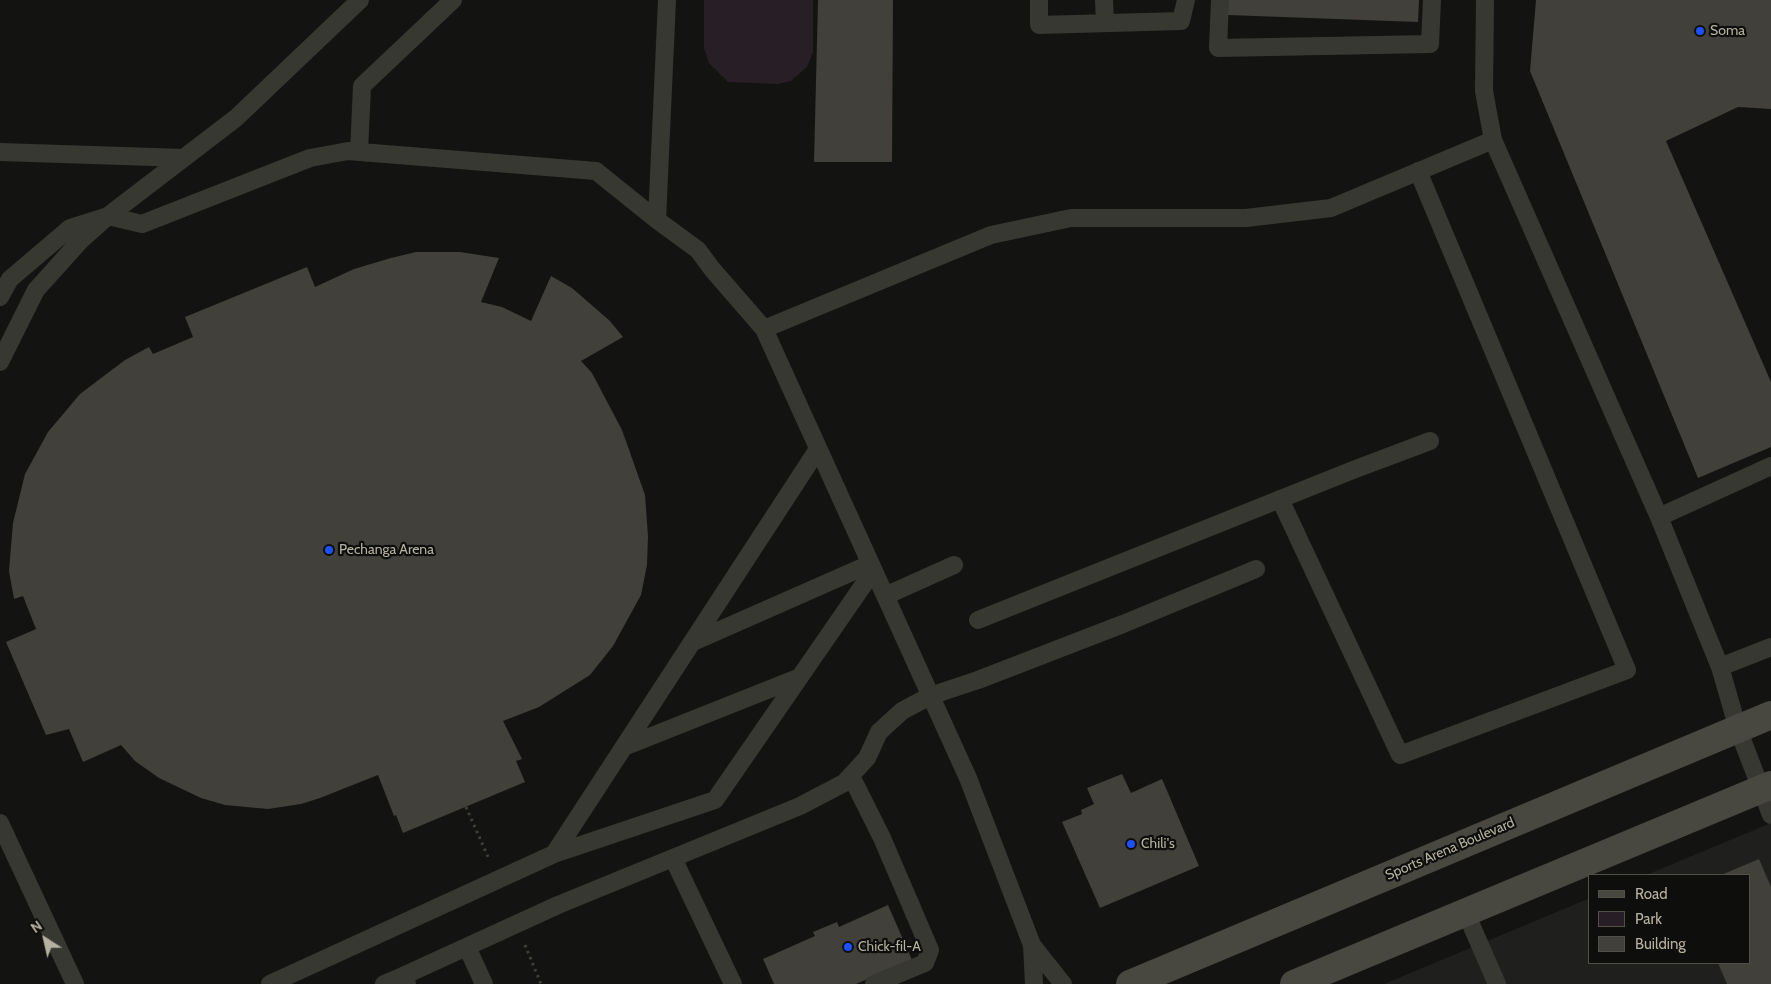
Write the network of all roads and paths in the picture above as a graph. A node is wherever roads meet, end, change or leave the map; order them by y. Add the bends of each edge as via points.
1 (360, 0) edge
2 (453, 0) edge
3 (667, 0) edge
4 (1039, 0) edge
5 (1104, 0) edge
6 (1186, 0) edge
7 (1220, 0) edge
8 (1432, 0) edge
9 (1485, 0) edge
10 (1105, 22) junction
11 (1493, 140) junction
12 (0, 152) edge
13 (359, 152) junction
14 (184, 158) junction
15 (1418, 171) junction
16 (108, 216) junction
17 (657, 220) junction
18 (0, 297) edge
19 (764, 328) junction
20 (0, 362) edge
21 (1430, 441) dead end
22 (818, 449) junction
23 (1771, 466) edge
24 (1280, 499) junction
25 (1660, 517) junction
26 (954, 565) dead end
27 (872, 568) junction
28 (1256, 569) dead end
29 (885, 596) junction
30 (978, 620) dead end
31 (693, 642) junction
32 (1771, 647) edge
33 (1720, 667) junction
34 (800, 678) junction
35 (930, 696) junction
36 (1771, 715) edge
37 (1738, 729) junction
38 (624, 747) junction
39 (851, 776) junction
40 (1766, 787) edge
41 (1771, 815) edge
42 (0, 823) edge
43 (554, 854) junction
44 (673, 858) junction
45 (1466, 913) junction
46 (1032, 945) junction
47 (467, 947) junction
48 (405, 980) edge
49 (75, 984) edge
50 (270, 984) edge
51 (384, 984) edge
52 (484, 984) edge
53 (733, 984) edge
54 (874, 984) edge
55 (1034, 984) edge
56 (1063, 984) edge
57 (1130, 984) edge
58 (1294, 984) edge
59 (1497, 984) edge

1 - 14 lane via 236,118
2 - 13 lane via 362,86
3 - 17 lane
4 - 10 lane via 1039,25
5 - 10 lane
6 - 10 lane via 1181,21
7 - 8 lane via 1218,48 1430,44
9 - 11 lane via 1484,91
11 - 15 lane
11 - 25 lane
12 - 14 lane
13 - 16 lane via 310,158 142,224
13 - 17 lane via 596,171
14 - 16 lane
15 - 19 lane via 1331,208 1246,218 1071,218 991,235
15 - 24 lane via 1627,670 1400,755
16 - 18 lane via 70,228 10,279
16 - 20 lane via 81,240 36,290
17 - 19 lane via 698,250
19 - 22 lane
21 - 24 lane
22 - 27 lane
22 - 31 lane
23 - 25 lane
24 - 30 lane
25 - 33 lane
26 - 29 lane
27 - 29 lane
27 - 31 lane
27 - 34 lane
28 - 35 lane via 1123,624
29 - 35 lane
31 - 38 lane
32 - 33 lane
33 - 37 lane
34 - 38 lane
34 - 43 lane via 715,800
35 - 39 lane via 902,711 879,732 867,758
35 - 46 lane via 968,778
36 - 37 main road, Sports Arena Boulevard
37 - 40 lane
37 - 57 main road, Sports Arena Boulevard
38 - 43 lane
39 - 44 lane via 800,806
39 - 54 lane via 882,838 930,950 925,962
40 - 41 lane
40 - 45 main road
42 - 49 lane
43 - 50 lane
44 - 47 lane
44 - 53 lane
45 - 58 main road
45 - 59 lane
46 - 55 lane
46 - 56 lane
47 - 48 lane
47 - 52 lane
48 - 51 lane

